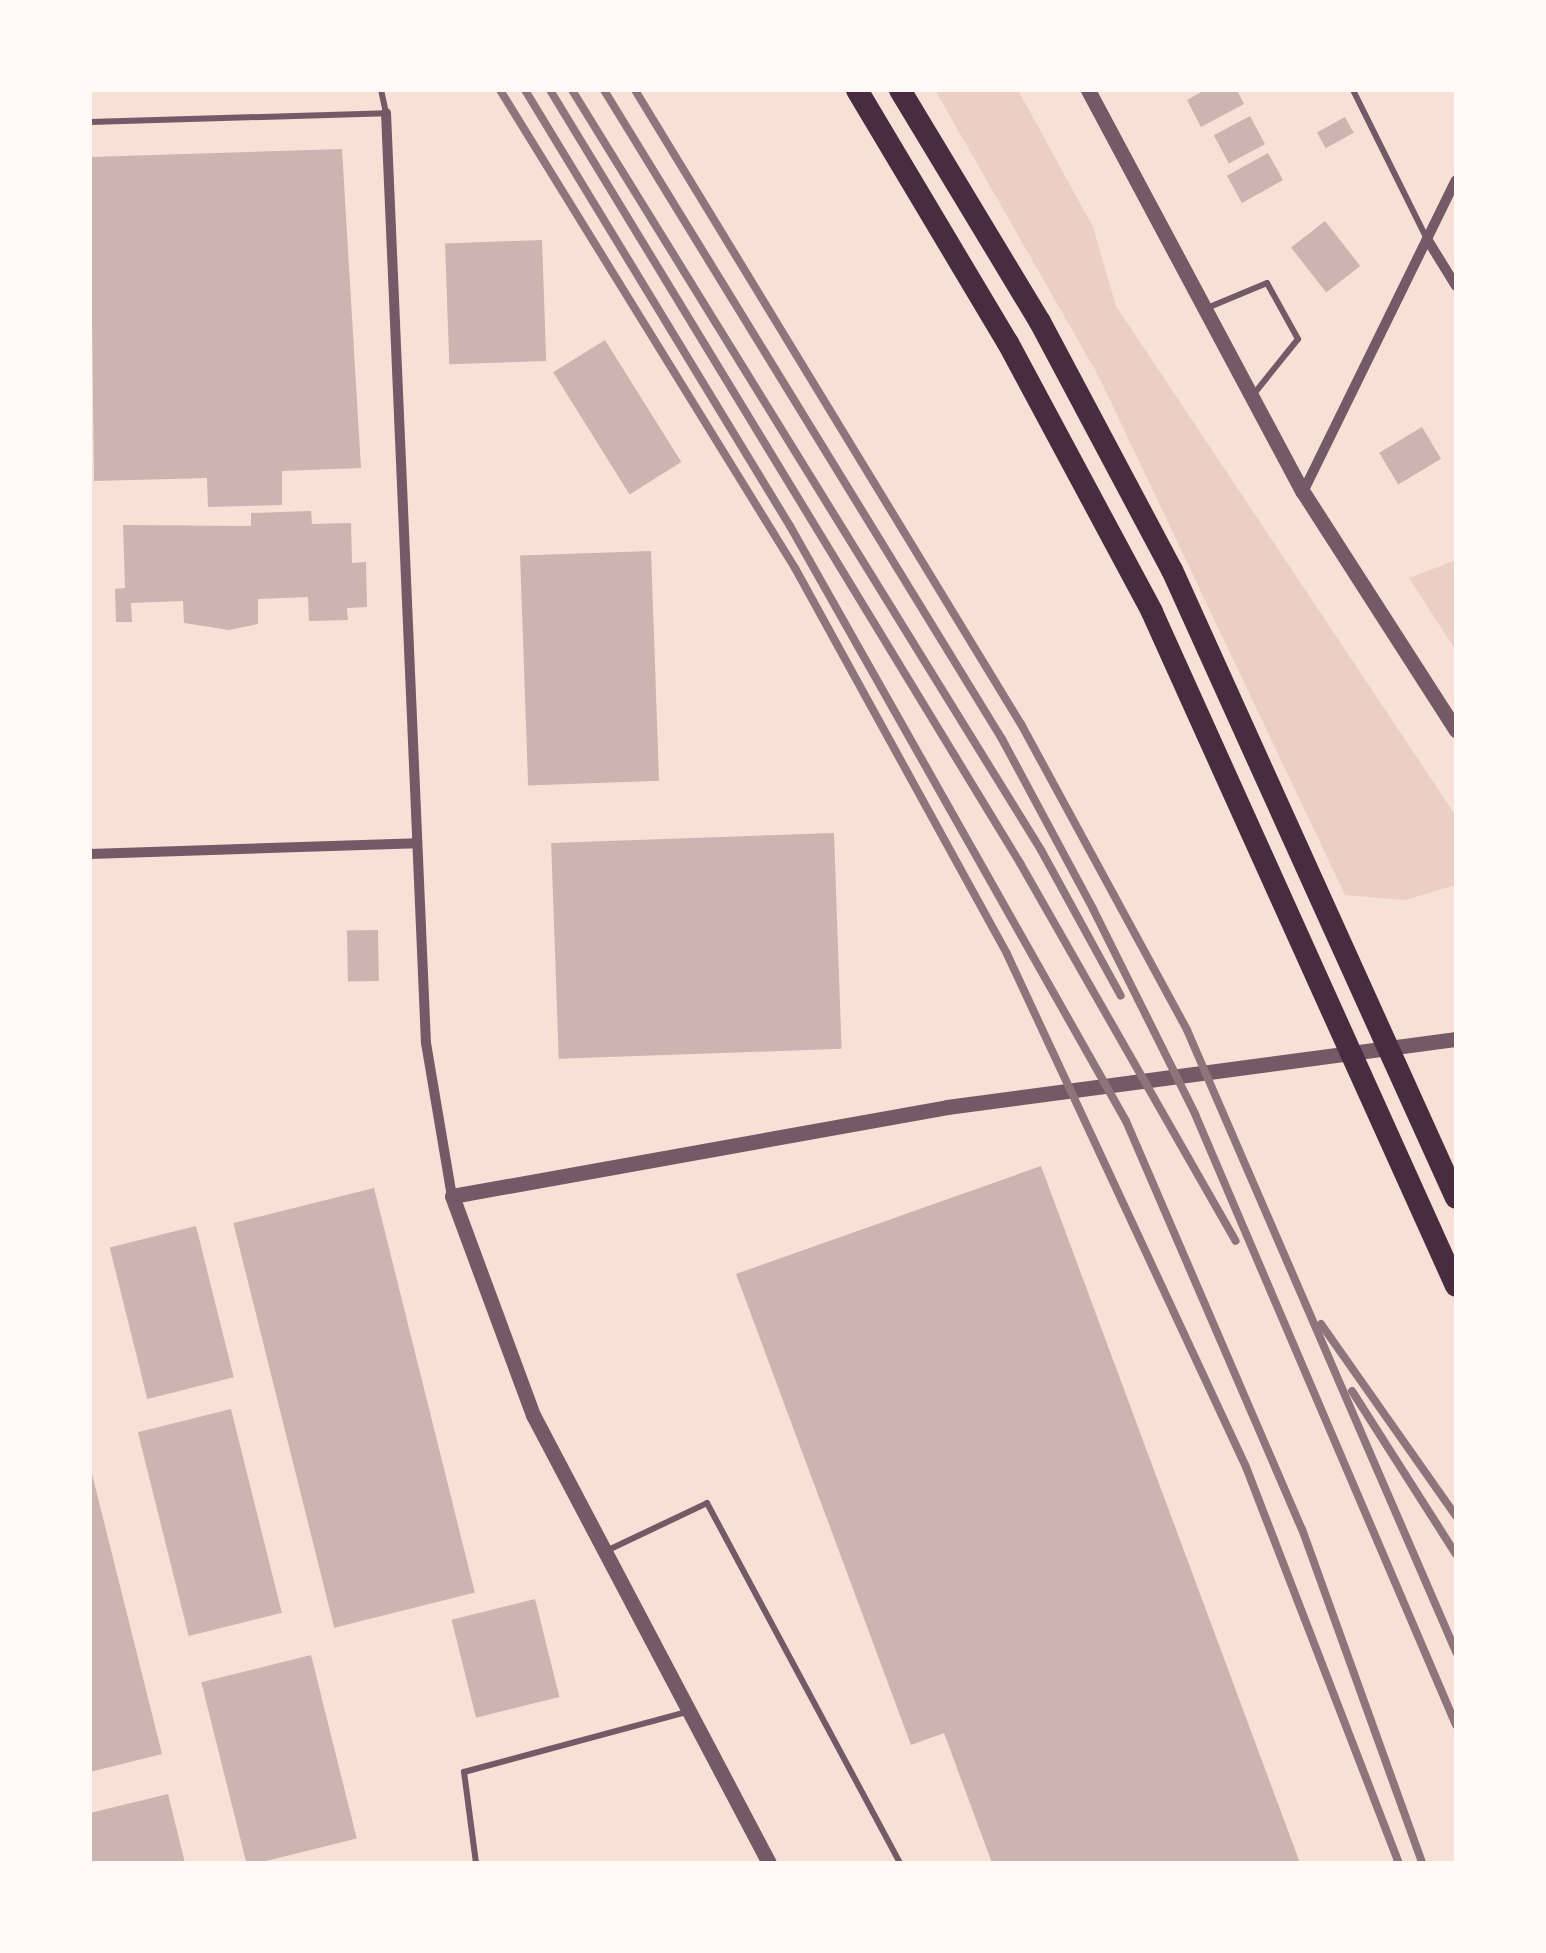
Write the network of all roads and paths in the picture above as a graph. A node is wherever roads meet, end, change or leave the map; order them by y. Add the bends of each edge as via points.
1 (381, 90) edge
2 (856, 90) edge
3 (900, 90) edge
4 (1088, 90) edge
5 (1354, 90) edge
6 (386, 113) junction
7 (90, 122) edge
8 (1456, 180) edge
9 (1427, 238) junction
10 (1456, 286) edge
11 (1206, 308) junction
12 (1252, 396) junction
13 (1303, 492) junction
14 (1456, 730) edge
15 (417, 843) junction
16 (90, 854) edge
17 (1456, 1039) edge
18 (452, 1196) junction
19 (1456, 1198) edge
20 (1456, 1286) edge
21 (603, 1553) junction
22 (688, 1712) junction
23 (476, 1863) edge
24 (770, 1863) edge
25 (900, 1863) edge

1 - 6 lane
2 - 20 highway via 1008,343 1152,612
3 - 19 highway via 1105,439
4 - 11 street
5 - 9 lane
6 - 7 lane
6 - 15 street
8 - 9 street
9 - 10 street
9 - 13 street
11 - 12 street
11 - 12 lane via 1267,284 1298,339
12 - 13 street
13 - 14 street
15 - 16 street
15 - 18 street via 426,1043
17 - 18 street via 928,1110
18 - 21 street via 533,1414
21 - 22 street
21 - 25 lane via 707,1502
22 - 23 lane via 464,1772
22 - 24 street

